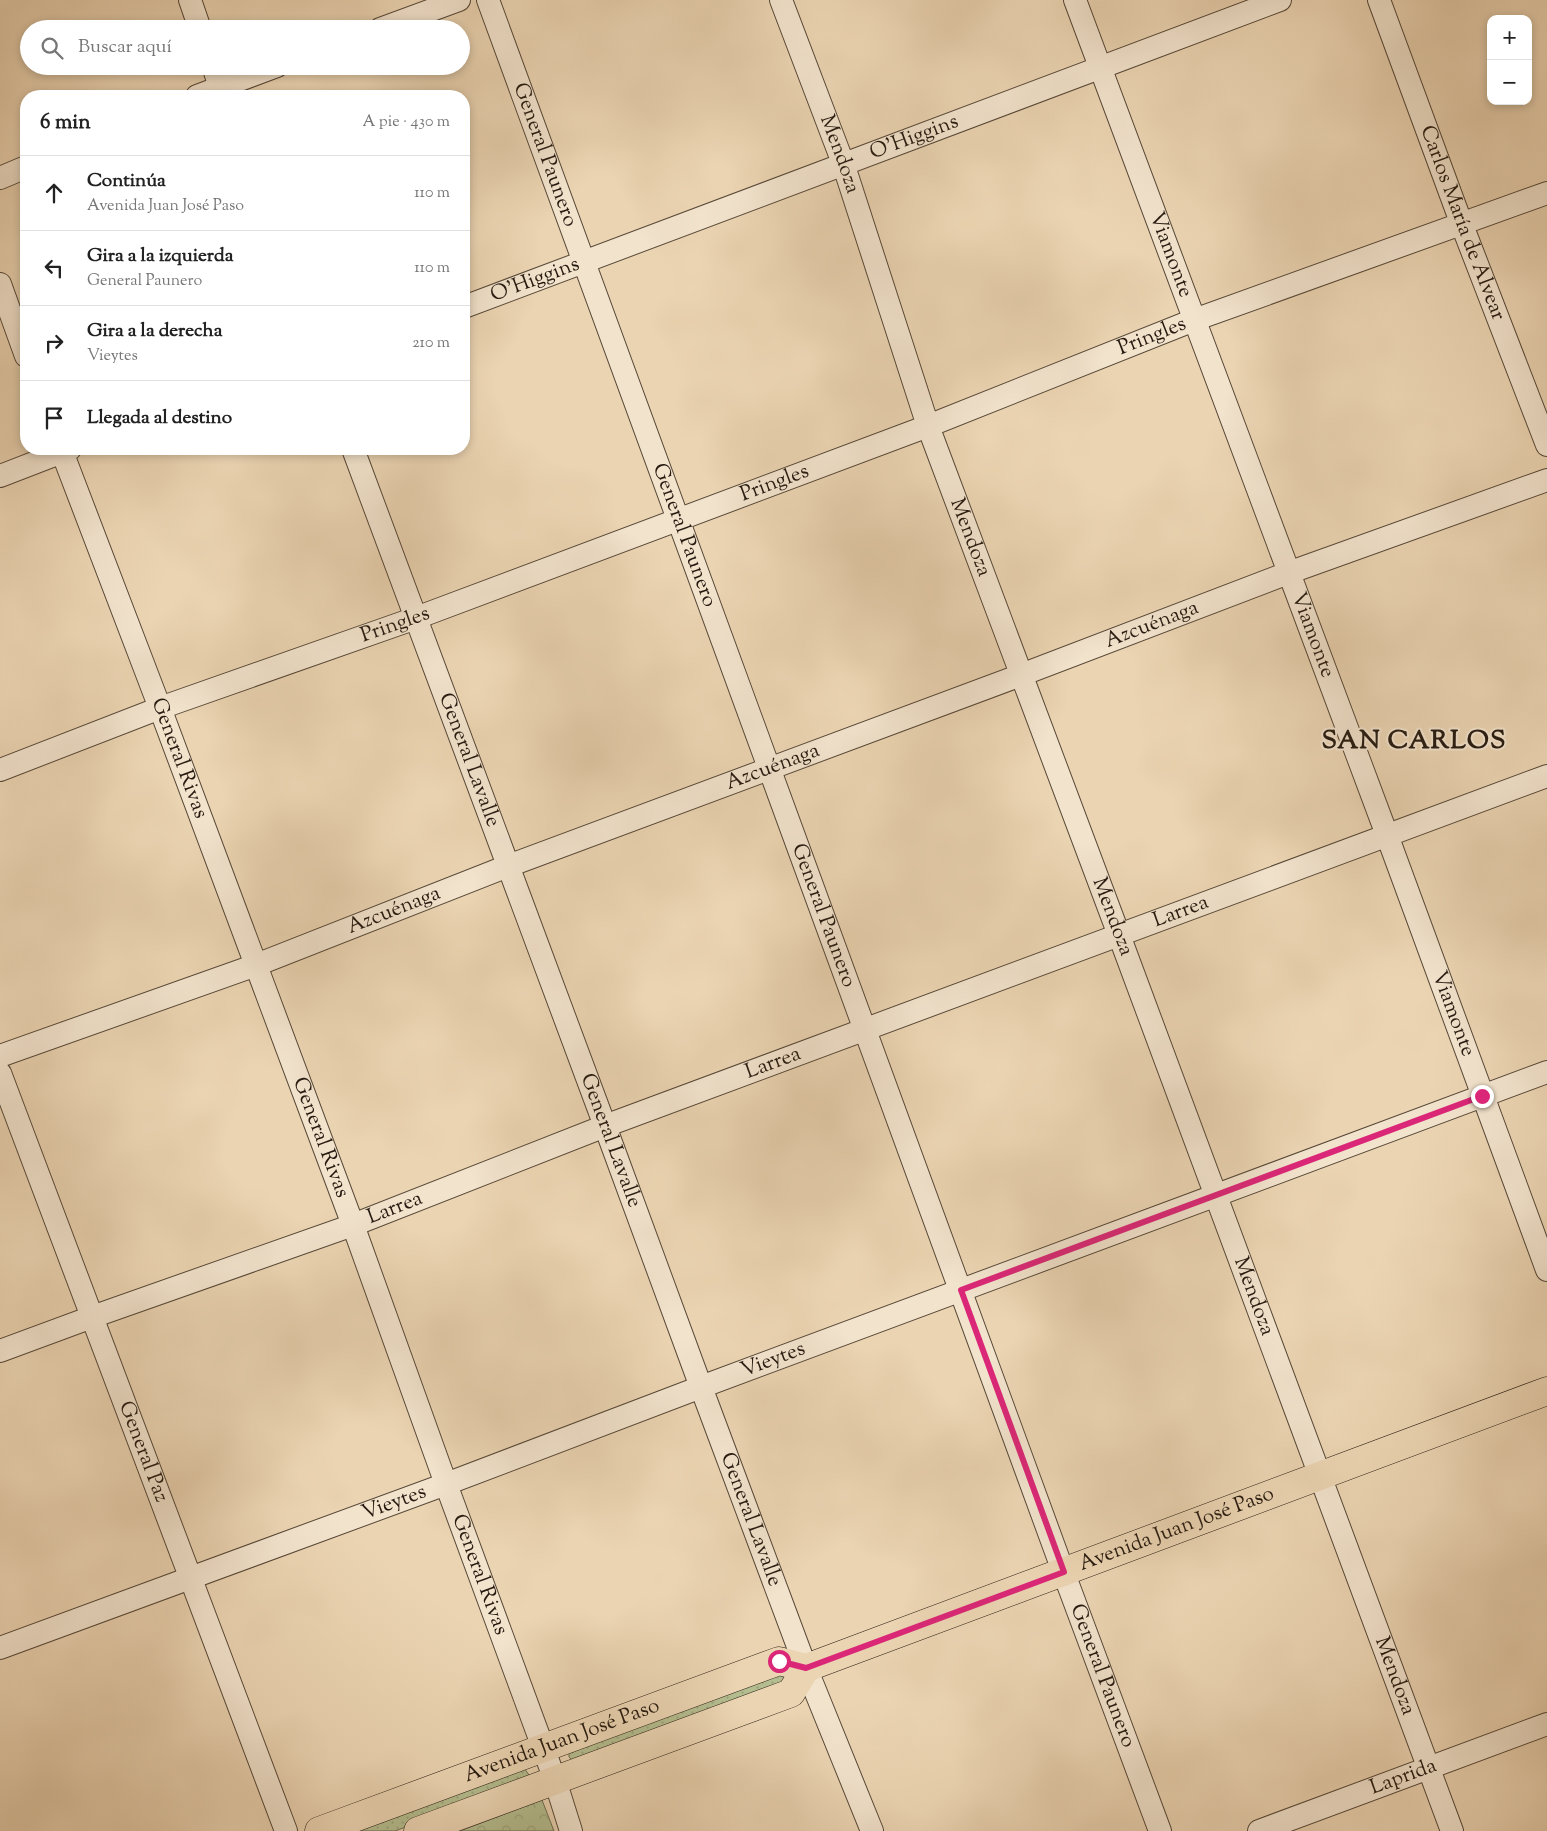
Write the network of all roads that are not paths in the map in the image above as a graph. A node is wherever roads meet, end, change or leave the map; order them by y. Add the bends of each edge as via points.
1 (190, 0) edge
2 (459, 0) edge
3 (488, 0) edge
4 (781, 0) edge
5 (1075, 0) edge
6 (1280, 0) edge
7 (1379, 0) edge
8 (197, 20) edge
9 (405, 20) edge
10 (1100, 68) junction
11 (246, 75) edge
12 (219, 83) edge
13 (207, 90) edge
14 (843, 163) junction
15 (20, 170) edge
16 (0, 178) edge
17 (1547, 193) edge
18 (1462, 225) junction
19 (584, 261) junction
20 (0, 284) edge
21 (470, 305) edge
22 (1194, 320) junction
23 (20, 339) edge
24 (928, 426) junction
25 (1547, 445) edge
26 (52, 455) edge
27 (66, 455) edge
28 (356, 455) edge
29 (0, 476) edge
30 (1547, 480) edge
31 (678, 520) junction
32 (1288, 573) junction
33 (416, 618) junction
34 (1021, 676) junction
35 (160, 708) junction
36 (770, 768) junction
37 (0, 770) edge
38 (1547, 776) edge
39 (1387, 835) junction
40 (508, 866) junction
41 (1119, 935) junction
42 (256, 965) junction
43 (865, 1029) junction
44 (0, 1056) edge
45 (1547, 1072) edge
46 (0, 1073) edge
47 (1482, 1096) junction
48 (605, 1126) junction
49 (1215, 1196) junction
50 (353, 1225) junction
51 (1547, 1270) edge
52 (961, 1290) junction
53 (92, 1317) junction
54 (0, 1351) edge
55 (700, 1387) junction
56 (1547, 1391) edge
57 (1320, 1476) junction
58 (446, 1484) junction
59 (1064, 1572) junction
60 (190, 1577) junction
61 (0, 1648) edge
62 (806, 1668) junction
63 (1547, 1724) edge
64 (543, 1748) junction
65 (1429, 1768) junction
66 (554, 1780) junction
67 (286, 1831) edge
68 (318, 1831) edge
69 (418, 1831) edge
70 (571, 1831) edge
71 (872, 1831) edge
72 (1160, 1831) edge
73 (1259, 1831) edge
74 (1452, 1831) edge

1 - 8 street
2 - 9 street
3 - 19 street, General Paunero
4 - 14 street, Mendoza
5 - 10 street, Viamonte
6 - 10 street, O'Higgins
7 - 18 street, Carlos María de Alvear
10 - 14 street, O'Higgins
10 - 22 street, Viamonte
11 - 12 street
12 - 13 street
14 - 19 street, O'Higgins
14 - 24 street, Mendoza
15 - 16 street
17 - 18 street, Pringles
18 - 22 street, Pringles
18 - 25 street, Carlos María de Alvear
19 - 21 street, O'Higgins
19 - 31 street, General Paunero
20 - 23 street
22 - 24 street, Pringles
22 - 32 street, Viamonte
24 - 31 street, Pringles
24 - 34 street, Mendoza
26 - 29 street
27 - 35 street, General Rivas
28 - 33 street, General Lavalle
30 - 32 street, Azcuénaga
31 - 33 street, Pringles
31 - 36 street, General Paunero
32 - 34 street, Azcuénaga
32 - 39 street, Viamonte
33 - 35 street, Pringles
33 - 40 street, General Lavalle
34 - 36 street, Azcuénaga
34 - 41 street, Mendoza
35 - 37 street, Pringles
35 - 42 street, General Rivas
36 - 40 street, Azcuénaga
36 - 43 street, General Paunero
38 - 39 street, Larrea
39 - 41 street, Larrea
39 - 47 street, Viamonte
40 - 42 street, Azcuénaga
40 - 48 street, General Lavalle
41 - 43 street, Larrea
41 - 49 street, Mendoza
42 - 44 street, Azcuénaga
42 - 50 street, General Rivas
43 - 48 street, Larrea
43 - 52 street, General Paunero
45 - 47 street, Vieytes
46 - 53 street, General Paz
47 - 49 street, Vieytes
47 - 51 street, Viamonte
48 - 50 street, Larrea
48 - 55 street, General Lavalle
49 - 52 street, Vieytes
49 - 57 street, Mendoza
50 - 53 street, Larrea
50 - 58 street, General Rivas
52 - 55 street, Vieytes
52 - 59 street, General Paunero
53 - 54 street, Larrea
53 - 60 street, General Paz
55 - 58 street, Vieytes
55 - 62 street, General Lavalle
56 - 57 main road, Avenida Juan José Paso
57 - 59 main road, Avenida Juan José Paso
57 - 65 street, Mendoza
58 - 60 street, Vieytes
58 - 64 street, General Rivas
59 - 62 main road, Avenida Juan José Paso
59 - 72 street, General Paunero
60 - 61 street, Vieytes
60 - 67 street, General Paz
62 - 64 main road, Avenida Juan José Paso via 779,1661
62 - 66 main road, Avenida Juan José Paso via 791,1693
62 - 71 street, General Lavalle
63 - 65 street, Laprida
64 - 66 street, General Rivas
64 - 68 main road, Avenida Juan José Paso
65 - 73 street, Laprida
65 - 74 street, Mendoza
66 - 69 main road, Avenida Juan José Paso
66 - 70 street, General Rivas

